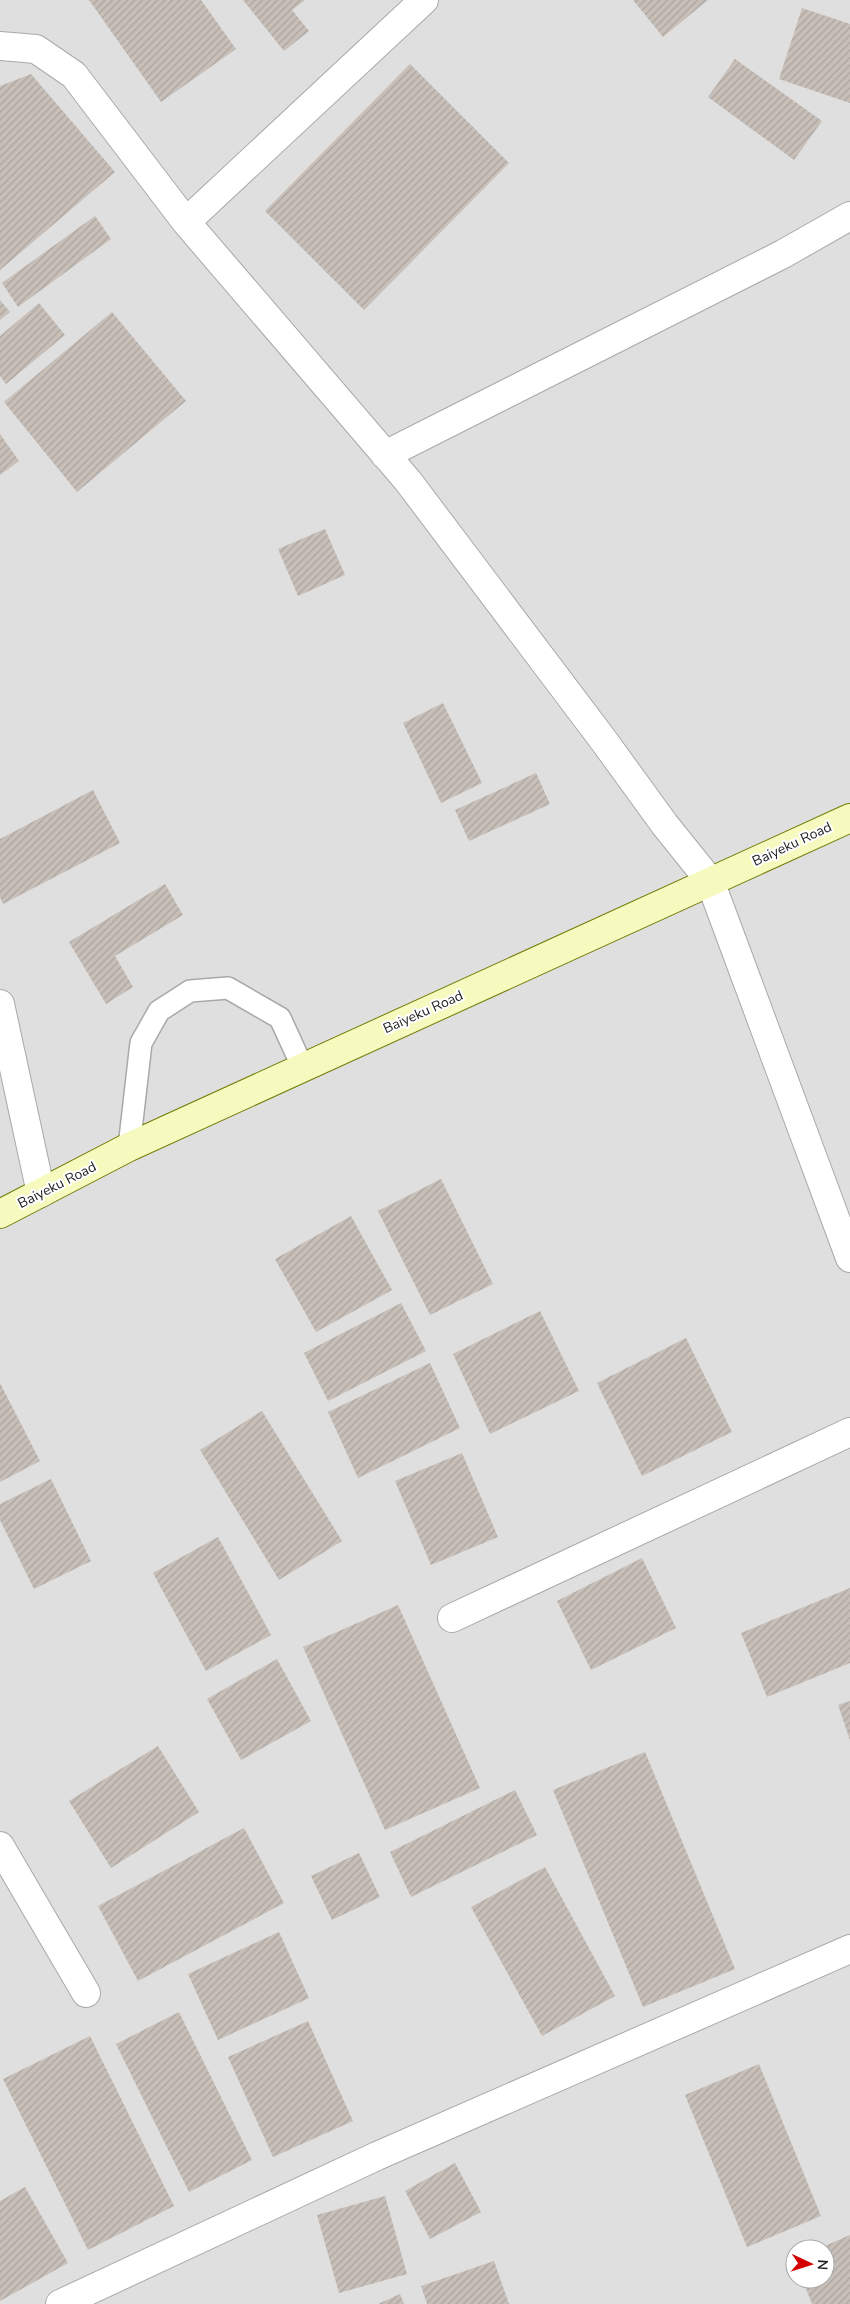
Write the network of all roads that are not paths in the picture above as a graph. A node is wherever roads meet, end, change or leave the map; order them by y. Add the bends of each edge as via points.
1 (424, 0) edge
2 (0, 46) edge
3 (850, 216) edge
4 (186, 222) junction
5 (386, 455) junction
6 (850, 818) edge
7 (710, 882) junction
8 (0, 1004) edge
9 (302, 1066) junction
10 (129, 1147) junction
11 (41, 1192) junction
12 (0, 1214) edge
13 (850, 1258) edge
14 (850, 1432) edge
15 (452, 1618) dead end
16 (0, 1846) edge
17 (850, 1949) edge
18 (86, 1993) dead end
19 (60, 2304) edge

1 - 4 street
2 - 4 street via 36,49 74,75
3 - 5 street via 783,254
4 - 5 street
5 - 7 street
6 - 7 main road, Baiyeku Road
7 - 9 main road, Baiyeku Road
7 - 13 street
8 - 11 street
9 - 10 main road, Baiyeku Road
9 - 10 lane via 280,1018 228,988 190,991 159,1011 141,1043
10 - 11 main road, Baiyeku Road
11 - 12 main road, Baiyeku Road
14 - 15 street
16 - 18 street
17 - 19 street via 377,2156

